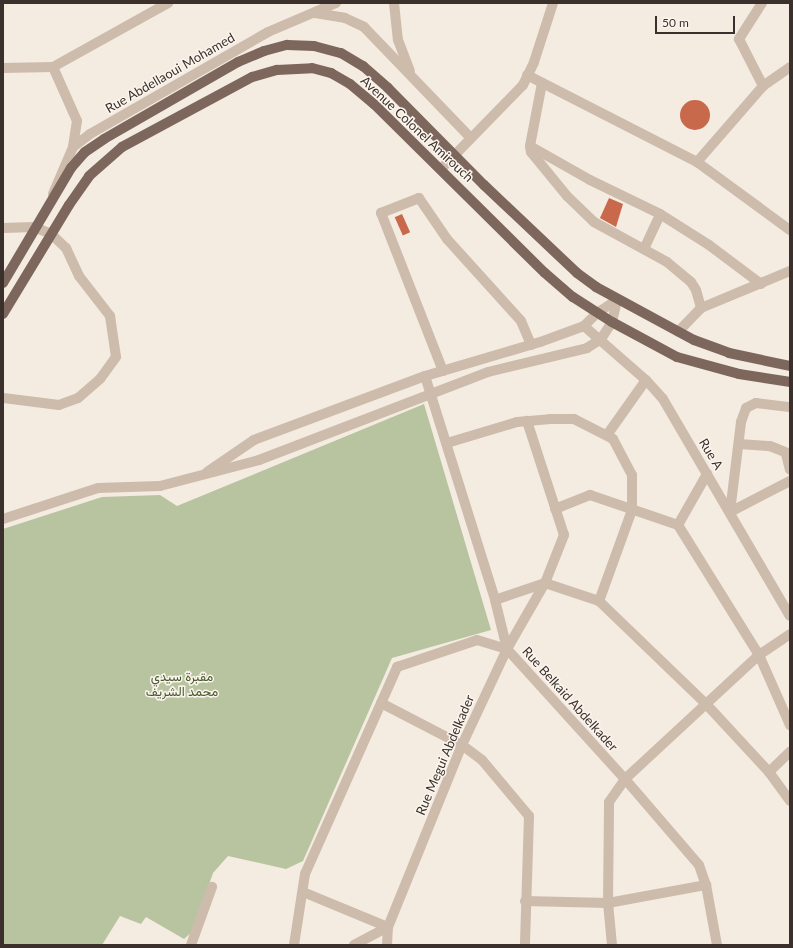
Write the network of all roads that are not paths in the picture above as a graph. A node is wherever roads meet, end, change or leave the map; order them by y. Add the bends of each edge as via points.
1 (168, 3) edge
2 (336, 3) edge
3 (394, 3) edge
4 (553, 3) edge
5 (762, 4) edge
6 (315, 13) junction
7 (53, 66) junction
8 (790, 66) edge
9 (3, 68) edge
10 (527, 75) junction
11 (414, 79) junction
12 (542, 82) junction
13 (763, 86) junction
14 (77, 121) junction
15 (90, 134) junction
16 (471, 138) junction
17 (530, 146) junction
18 (73, 147) junction
19 (454, 155) junction
20 (698, 162) junction
21 (441, 169) junction
22 (51, 200) junction
23 (660, 214) junction
24 (3, 228) edge
25 (34, 228) junction
26 (790, 230) edge
27 (51, 234) junction
28 (644, 249) junction
29 (790, 271) edge
30 (3, 283) edge
31 (761, 284) junction
32 (617, 300) junction
33 (701, 308) junction
34 (597, 312) junction
35 (3, 314) edge
36 (612, 322) junction
37 (584, 326) junction
38 (678, 332) junction
39 (601, 339) junction
40 (531, 345) junction
41 (790, 366) edge
42 (443, 371) junction
43 (425, 376) junction
44 (646, 380) junction
45 (790, 382) edge
46 (430, 393) junction
47 (3, 398) edge
48 (790, 407) edge
49 (527, 421) junction
50 (607, 435) junction
51 (447, 443) junction
52 (739, 444) junction
53 (788, 454) edge
54 (790, 470) edge
55 (207, 472) junction
56 (707, 474) junction
57 (790, 481) edge
58 (556, 509) junction
59 (632, 510) junction
60 (730, 512) junction
61 (3, 519) edge
62 (678, 525) junction
63 (545, 582) junction
64 (495, 600) junction
65 (599, 601) junction
66 (790, 616) edge
67 (790, 634) edge
68 (507, 649) junction
69 (759, 655) junction
70 (381, 703) junction
71 (707, 705) junction
72 (790, 725) edge
73 (462, 744) junction
74 (790, 752) edge
75 (769, 772) junction
76 (625, 779) junction
77 (790, 801) edge
78 (706, 885) junction
79 (212, 886) dead end
80 (303, 892) junction
81 (525, 901) junction
82 (608, 903) junction
83 (388, 927) junction
84 (191, 945) edge
85 (294, 945) edge
86 (354, 945) edge
87 (387, 945) edge
88 (525, 945) edge
89 (612, 945) edge
90 (717, 945) edge

1 - 7 street
2 - 6 street, Rue Abdellaoui Mohamed
3 - 11 street via 398,40
4 - 10 street
5 - 13 street via 739,39
6 - 11 street via 345,18 364,27
6 - 15 street, Rue Abdellaoui Mohamed via 268,32
7 - 9 street
7 - 14 street
8 - 13 street
10 - 12 street
10 - 16 street via 523,85
11 - 16 street
12 - 17 street
12 - 20 street
13 - 20 street
14 - 15 street
14 - 18 street
15 - 18 street, Rue Abdellaoui Mohamed
16 - 19 street
17 - 23 street via 590,180
17 - 28 street via 534,156 567,196 594,222
18 - 22 street, Rue Abdellaoui Mohamed via 59,174
19 - 21 street
19 - 22 main road, Avenue Colonel Amirouch via 388,88 362,66 341,53 314,46 288,45 264,51 238,62 104,138 85,152 71,168
19 - 32 main road, Avenue Colonel Amirouch via 577,273
20 - 26 street
21 - 27 main road, Avenue Colonel Amirouch via 350,84 330,73 312,68 277,70 252,78 122,148 89,176
21 - 34 main road, Avenue Colonel Amirouch via 545,273 573,297
22 - 25 main road, Avenue Colonel Amirouch
23 - 28 street
23 - 31 street via 708,244
24 - 25 street
25 - 27 street
25 - 30 main road, Avenue Colonel Amirouch
27 - 35 main road, Avenue Colonel Amirouch
27 - 47 street via 66,248 79,276 110,316 116,357 100,379 78,398 59,405
28 - 33 street via 667,262 691,282
29 - 31 street
31 - 33 street
32 - 34 street
32 - 36 street
32 - 38 main road, Avenue Colonel Amirouch
33 - 38 street
34 - 36 main road, Avenue Colonel Amirouch
34 - 37 street
36 - 39 street
36 - 45 main road, Avenue Colonel Amirouch via 677,357 738,374
37 - 39 street, Rue A
37 - 40 street
38 - 41 main road, Avenue Colonel Amirouch via 729,353
39 - 44 street, Rue A
39 - 46 street via 587,348 488,372
40 - 42 street
40 - 42 street via 521,321 447,239 418,198 380,213
42 - 43 street
43 - 46 street, Rue Belkaid Abdelkader
43 - 55 street via 254,440
44 - 50 street
44 - 56 street, Rue A via 663,399
46 - 51 street, Rue Belkaid Abdelkader
46 - 55 street via 259,460
48 - 52 street via 750,404 741,422
49 - 50 street via 574,419
49 - 51 street
49 - 58 street, Rue Megui Abdelkader
50 - 59 street via 613,439 625,457 632,475
51 - 64 street, Rue Belkaid Abdelkader
52 - 53 street via 770,446
52 - 60 street
53 - 54 street
55 - 61 street via 160,486 98,488
56 - 60 street, Rue A
56 - 62 street
57 - 60 street
58 - 59 street via 590,495
58 - 63 street, Rue Megui Abdelkader via 564,535
59 - 62 street
59 - 65 street
60 - 66 street, Rue A
62 - 69 street
63 - 64 street
63 - 65 street
63 - 68 street, Rue Megui Abdelkader
64 - 68 street, Rue Belkaid Abdelkader
65 - 71 street
67 - 69 street
68 - 70 street via 477,640 397,667
68 - 73 street, Rue Megui Abdelkader
68 - 76 street, Rue Belkaid Abdelkader
69 - 71 street
69 - 72 street
70 - 73 street
70 - 80 street via 305,874
71 - 75 street
71 - 76 street
73 - 81 street via 482,760 529,816
73 - 83 street, Rue Megui Abdelkader
74 - 75 street
75 - 77 street
76 - 78 street, Rue Belkaid Abdelkader via 699,865
76 - 82 street via 609,802
78 - 82 street
78 - 90 street, Rue Belkaid Abdelkader
79 - 84 street
80 - 83 street
80 - 85 street
81 - 82 street
81 - 88 street
82 - 89 street
83 - 86 street
83 - 87 street, Rue Megui Abdelkader

